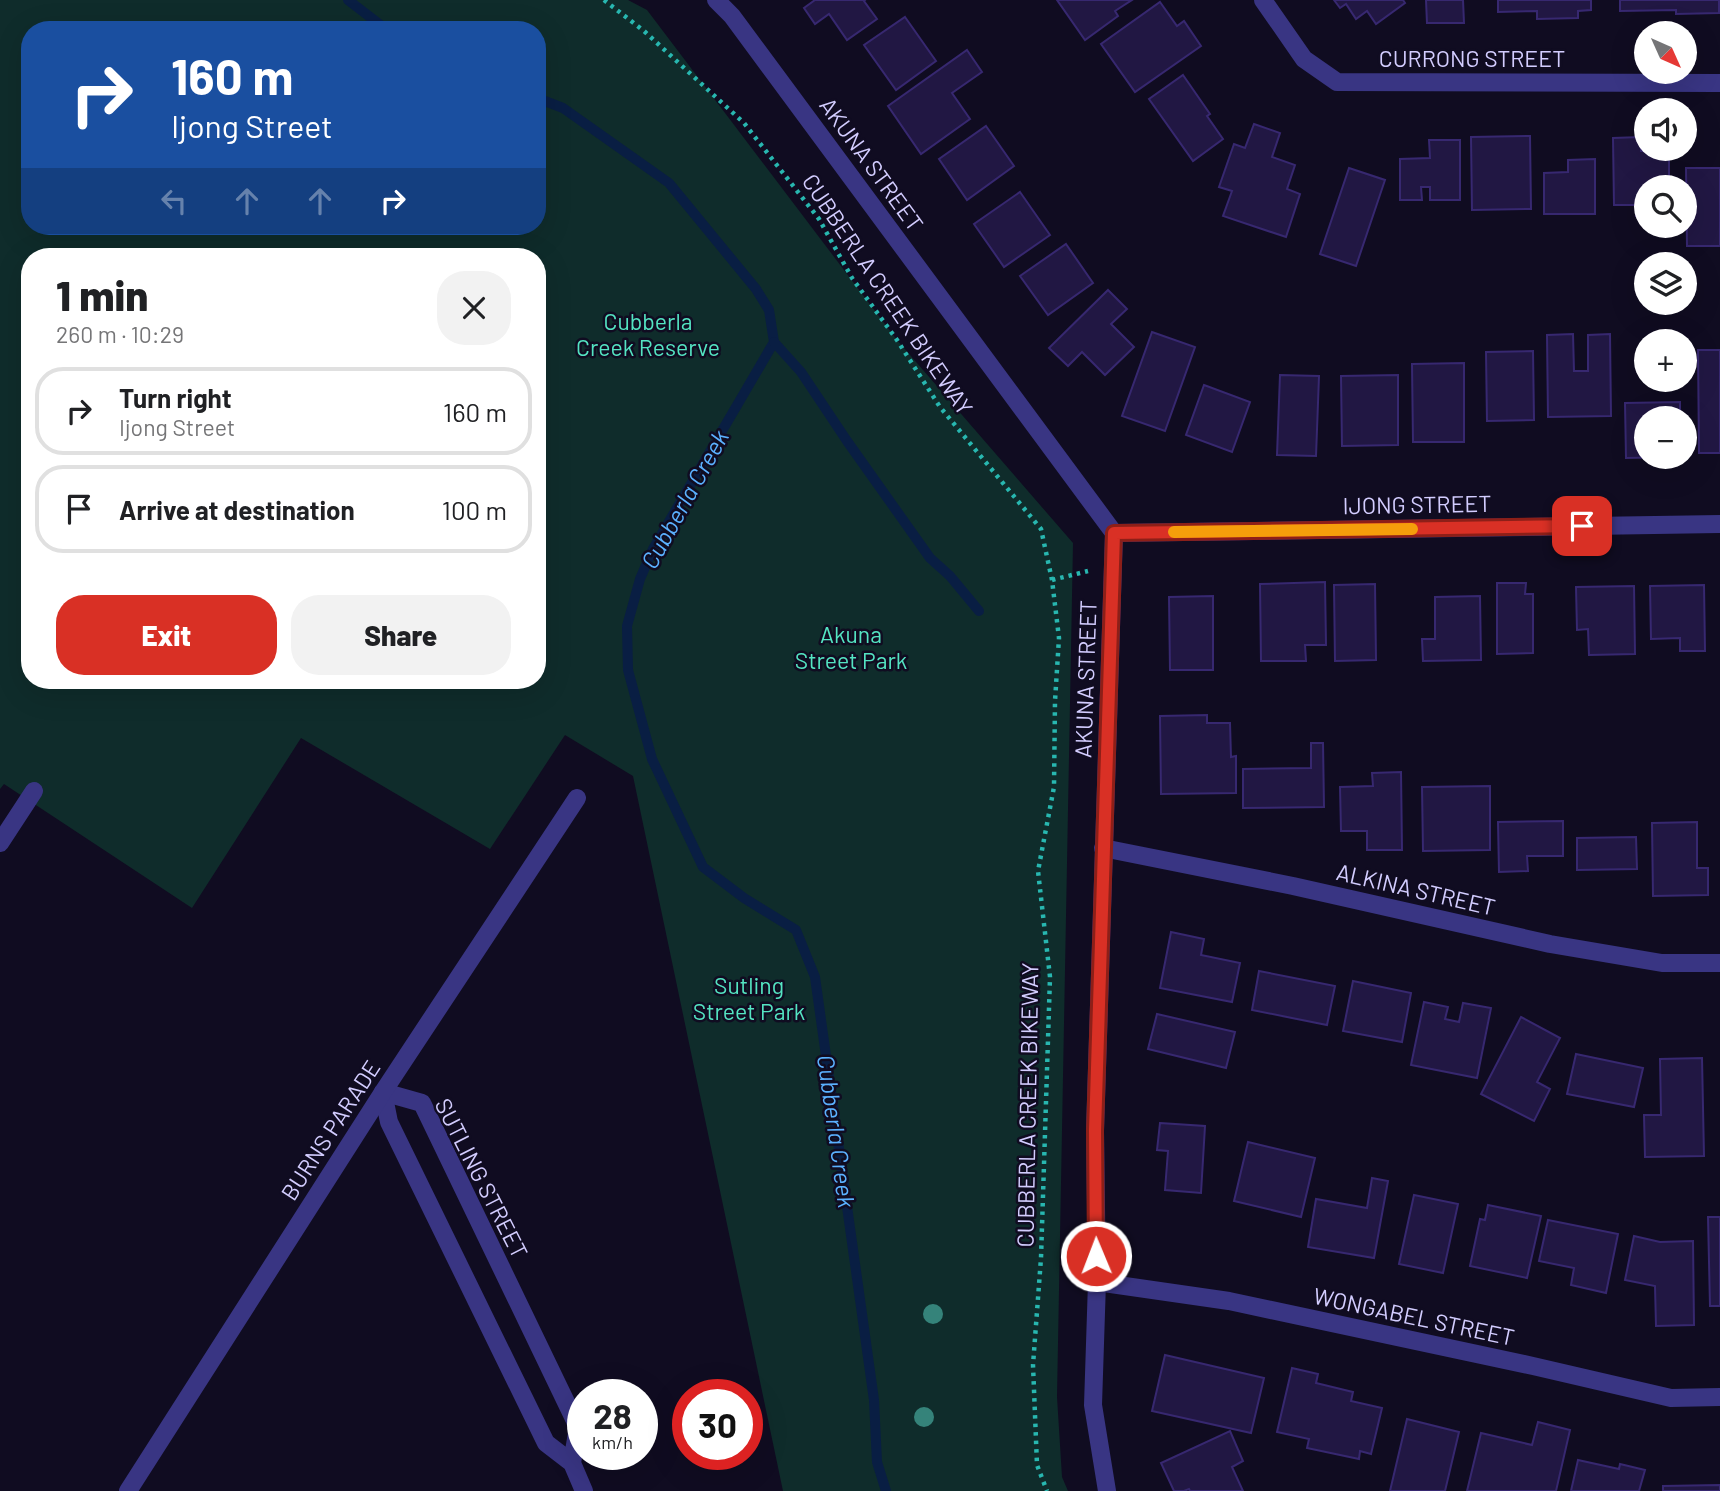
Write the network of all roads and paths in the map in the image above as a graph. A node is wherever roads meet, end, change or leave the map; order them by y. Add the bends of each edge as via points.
1 (604, 0) edge
2 (716, 0) edge
3 (1263, 0) edge
4 (1720, 83) edge
5 (1720, 524) edge
6 (1114, 533) junction
7 (1089, 570) dead end
8 (1052, 580) junction
9 (34, 791) dead end
10 (577, 798) dead end
11 (0, 843) edge
12 (1103, 848) junction
13 (1720, 963) edge
14 (383, 1092) junction
15 (1097, 1282) junction
16 (1720, 1397) edge
17 (567, 1404) edge
18 (567, 1459) edge
19 (575, 1470) edge
20 (128, 1491) edge
21 (584, 1491) edge
22 (1047, 1491) edge
23 (1107, 1491) edge

1 - 8 path, CUBBERLA CREEK BIKEWAY via 744,123 819,219 852,278 940,407 1041,529
2 - 6 street, AKUNA STREET
3 - 4 street, CURRONG STREET via 1304,59 1337,82
5 - 6 street, IJONG STREET
6 - 12 street, AKUNA STREET
7 - 8 path
8 - 22 path, CUBBERLA CREEK BIKEWAY via 1059,638 1054,787 1038,871 1050,977 1033,1365 1037,1465
9 - 11 street
10 - 14 street, BURNS PARADE
12 - 13 street, ALKINA STREET via 1550,944 1662,964
12 - 15 street, AKUNA STREET via 1095,1131
14 - 17 street, SUTLING STREET via 422,1103
14 - 18 street via 389,1122 546,1443
14 - 20 street, BURNS PARADE
15 - 16 street, WONGABEL STREET via 1229,1301 1671,1398
15 - 23 street, AKUNA STREET via 1093,1405
19 - 21 street

